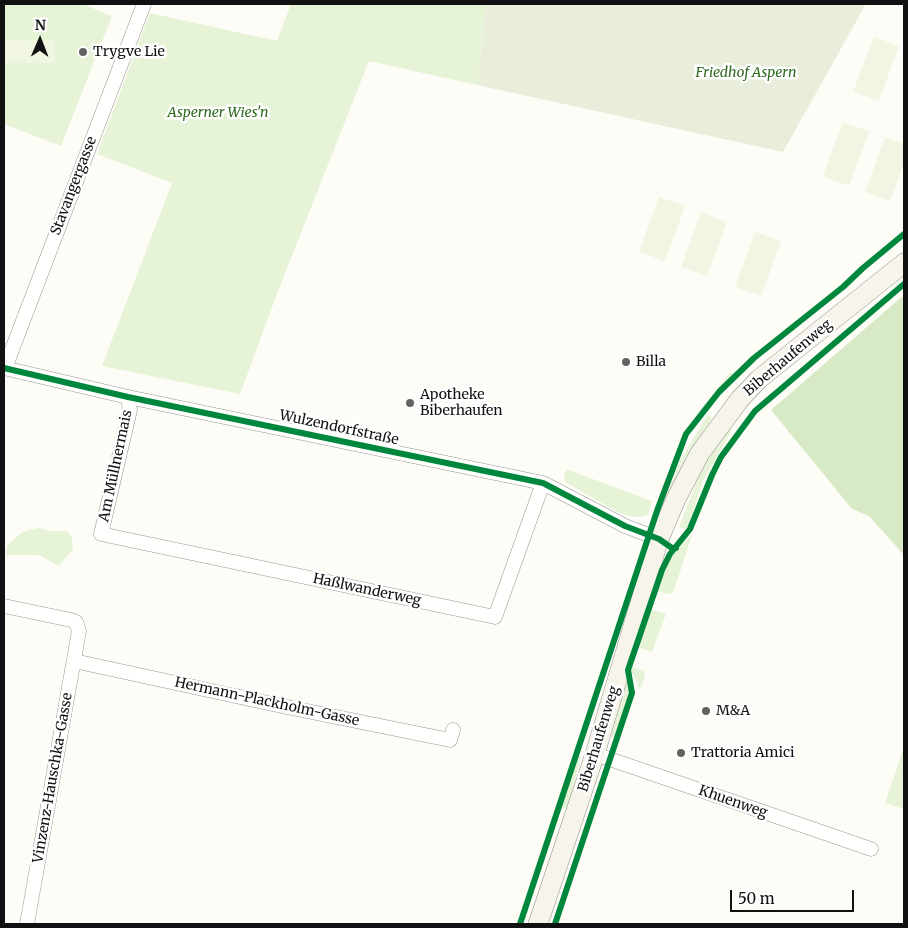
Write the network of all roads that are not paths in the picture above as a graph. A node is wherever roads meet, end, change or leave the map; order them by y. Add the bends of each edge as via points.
1 (144, 4) edge
2 (904, 263) edge
3 (4, 368) edge
4 (128, 397) junction
5 (543, 483) junction
6 (101, 534) joint
7 (659, 540) junction
8 (4, 606) edge
9 (74, 661) junction
10 (453, 730) dead end
11 (595, 754) junction
12 (871, 849) dead end
13 (27, 924) edge
14 (538, 924) edge

1 - 3 street, Stavangergasse
2 - 7 main road, Biberhaufenweg via 774,367 740,399 700,452
3 - 4 street, Wulzendorfstraße
4 - 5 street, Wulzendorfstraße
4 - 6 street, Am Müllnermais via 130,410
5 - 6 street, Haßlwanderweg via 494,616
5 - 7 street, Wulzendorfstraße
7 - 11 main road, Biberhaufenweg
8 - 9 street, Vinzenz-Hauschka-Gasse via 76,622 79,631
9 - 10 street, Hermann-Plackholm-Gasse via 450,740
9 - 13 street, Vinzenz-Hauschka-Gasse
11 - 12 street, Khuenweg
11 - 14 main road, Biberhaufenweg

